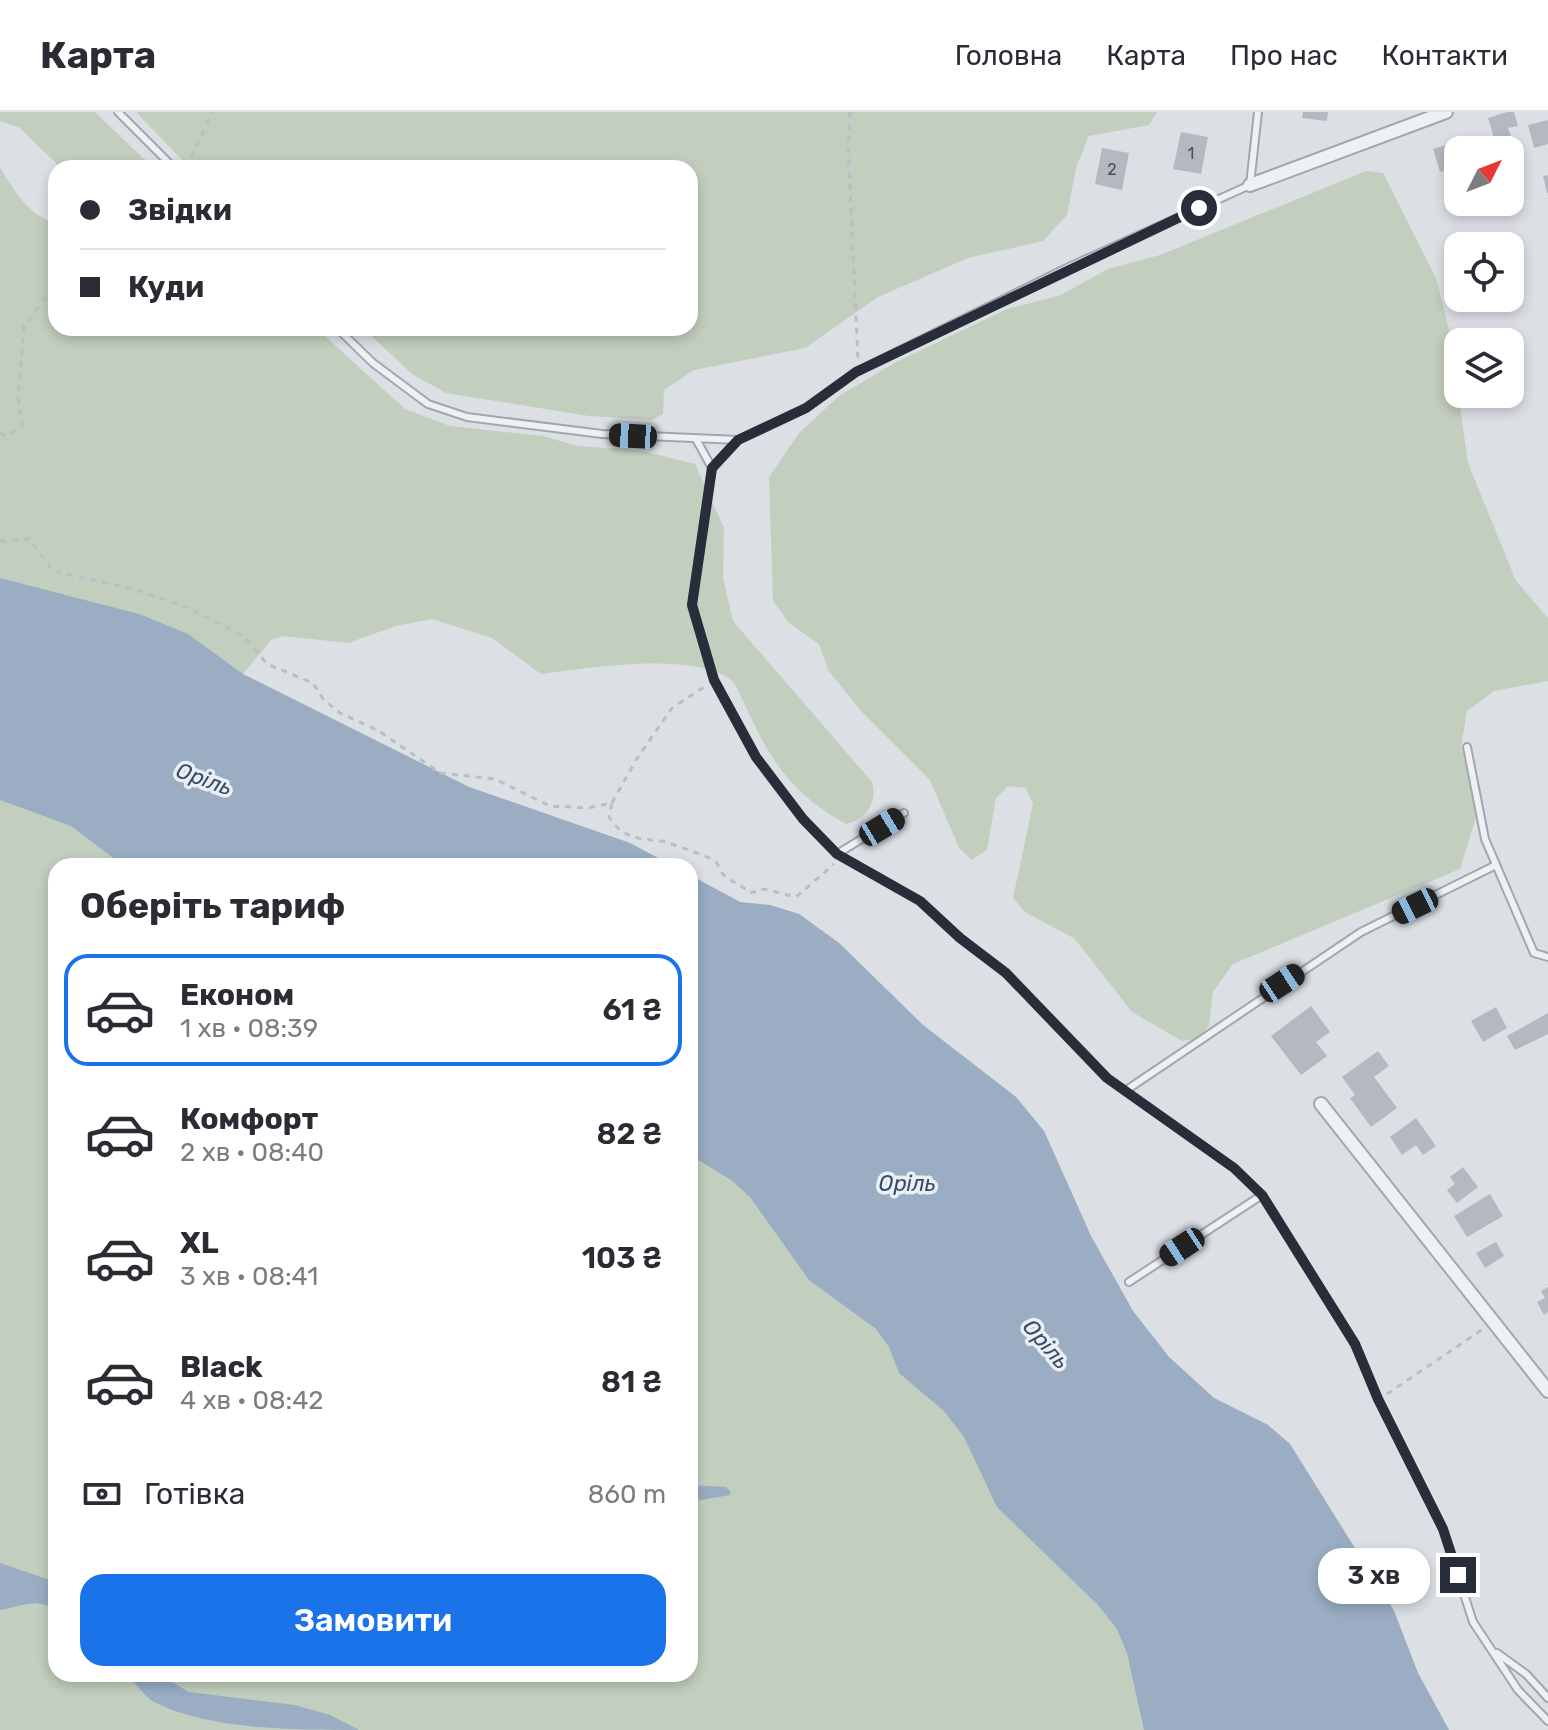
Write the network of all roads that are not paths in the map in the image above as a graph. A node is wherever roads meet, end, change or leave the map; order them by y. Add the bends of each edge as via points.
1 (118, 112) edge
2 (1258, 112) edge
3 (1446, 112) edge
4 (166, 160) edge
5 (1250, 185) junction
6 (345, 336) edge
7 (696, 439) junction
8 (738, 440) junction
9 (712, 468) junction
10 (1467, 747) dead end
11 (904, 813) dead end
12 (840, 855) junction
13 (1496, 865) junction
14 (1548, 957) edge
15 (1125, 1091) junction
16 (1321, 1104) dead end
17 (1262, 1195) junction
18 (1129, 1282) dead end
19 (1548, 1391) edge
20 (1491, 1649) junction
21 (1548, 1698) edge
22 (1548, 1721) edge

1 - 4 lane
2 - 5 lane
3 - 5 street
5 - 8 lane via 856,372 806,408
6 - 7 lane via 428,404 467,417 602,434
7 - 8 lane
7 - 9 lane
8 - 9 lane
9 - 12 lane via 692,605 714,680 756,757 803,819
10 - 13 lane via 1485,839
11 - 12 lane
12 - 15 lane via 920,901 1006,973
13 - 14 lane via 1534,953
13 - 15 lane via 1361,932
15 - 17 lane via 1234,1168
16 - 19 street
17 - 18 lane
17 - 20 lane via 1355,1344 1443,1529 1473,1622
20 - 21 lane
20 - 22 lane via 1518,1690

